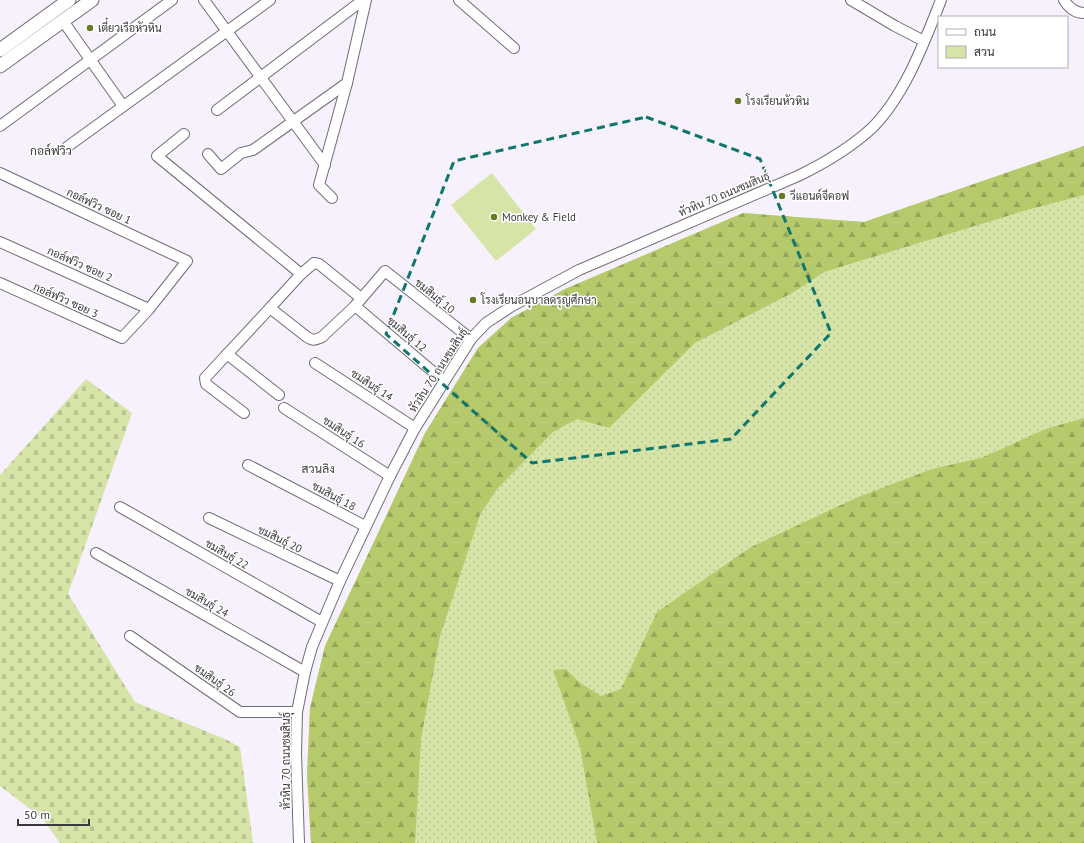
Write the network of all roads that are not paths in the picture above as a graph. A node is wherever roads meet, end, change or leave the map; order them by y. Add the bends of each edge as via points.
1 (68, 0) edge
2 (92, 0) edge
3 (172, 0) edge
4 (204, 0) edge
5 (270, 0) edge
6 (364, 0) edge
7 (459, 0) edge
8 (851, 0) edge
9 (940, 0) edge
10 (1064, 0) edge
11 (1084, 13) edge
12 (63, 21) junction
13 (227, 31) junction
14 (924, 41) junction
15 (514, 48) dead end
16 (0, 50) edge
17 (90, 60) junction
18 (0, 66) edge
19 (260, 77) junction
20 (347, 83) junction
21 (123, 106) junction
22 (217, 110) dead end
23 (293, 122) junction
24 (0, 126) edge
25 (184, 134) dead end
26 (67, 147) dead end
27 (208, 154) dead end
28 (325, 165) junction
29 (0, 172) edge
30 (332, 198) dead end
31 (0, 242) edge
32 (301, 274) junction
33 (0, 283) edge
34 (358, 302) junction
35 (270, 308) junction
36 (149, 309) junction
37 (471, 340) junction
38 (227, 354) junction
39 (315, 362) dead end
40 (444, 381) junction
41 (279, 395) dead end
42 (284, 408) dead end
43 (244, 413) dead end
44 (415, 428) junction
45 (248, 465) dead end
46 (390, 476) junction
47 (120, 507) dead end
48 (209, 518) dead end
49 (365, 526) junction
50 (96, 553) dead end
51 (340, 581) junction
52 (322, 622) junction
53 (130, 636) dead end
54 (305, 672) junction
55 (297, 712) junction
56 (300, 843) edge

1 - 16 main road
2 - 12 main road
3 - 17 street
4 - 13 street
5 - 13 street
6 - 19 street
6 - 20 street
7 - 15 street
8 - 14 street
9 - 14 street, หัวหิน 70 ถนนชมสินธุ์
10 - 11 street via 1072,10
12 - 17 street
12 - 18 main road
13 - 19 street
13 - 21 street
14 - 37 street, หัวหิน 70 ถนนชมสินธุ์ via 905,82 872,127 829,161 579,270 512,306 486,323
17 - 21 street
17 - 24 street
19 - 22 street
19 - 23 street
20 - 23 street
20 - 28 street
21 - 26 street
23 - 27 street via 221,169
23 - 28 street
25 - 32 street via 157,156
28 - 30 street via 319,185
29 - 36 street, กอล์ฟวิว ซอย 1 via 187,261
31 - 36 street, กอล์ฟวิว ซอย 2
32 - 34 street, ชมสินธุ์ 12 via 314,263 319,264
32 - 35 street
33 - 36 street, กอล์ฟวิว ซอย 3 via 122,338
34 - 35 street via 322,337 312,340
34 - 37 street, ชมสินธุ์ 10 via 385,271
34 - 40 street, ชมสินธุ์ 12
35 - 38 street
37 - 40 street, หัวหิน 70 ถนนชมสินธุ์
38 - 41 street
38 - 43 street via 207,376 205,382
39 - 44 street, ชมสินธุ์ 14
40 - 44 street, หัวหิน 70 ถนนชมสินธุ์
42 - 46 street, ชมสินธุ์ 16
44 - 46 street, หัวหิน 70 ถนนชมสินธุ์
45 - 49 street, ชมสินธุ์ 18
46 - 49 street, หัวหิน 70 ถนนชมสินธุ์
47 - 52 street, ชมสินธุ์ 22
48 - 51 street, ชมสินธุ์ 20
49 - 51 street, หัวหิน 70 ถนนชมสินธุ์
50 - 54 street, ชมสินธุ์ 24
51 - 52 street, หัวหิน 70 ถนนชมสินธุ์
52 - 54 street, หัวหิน 70 ถนนชมสินธุ์
53 - 55 street, ชมสินธุ์ 26 via 240,712
54 - 55 street, หัวหิน 70 ถนนชมสินธุ์
55 - 56 street, หัวหิน 70 ถนนชมสินธุ์

